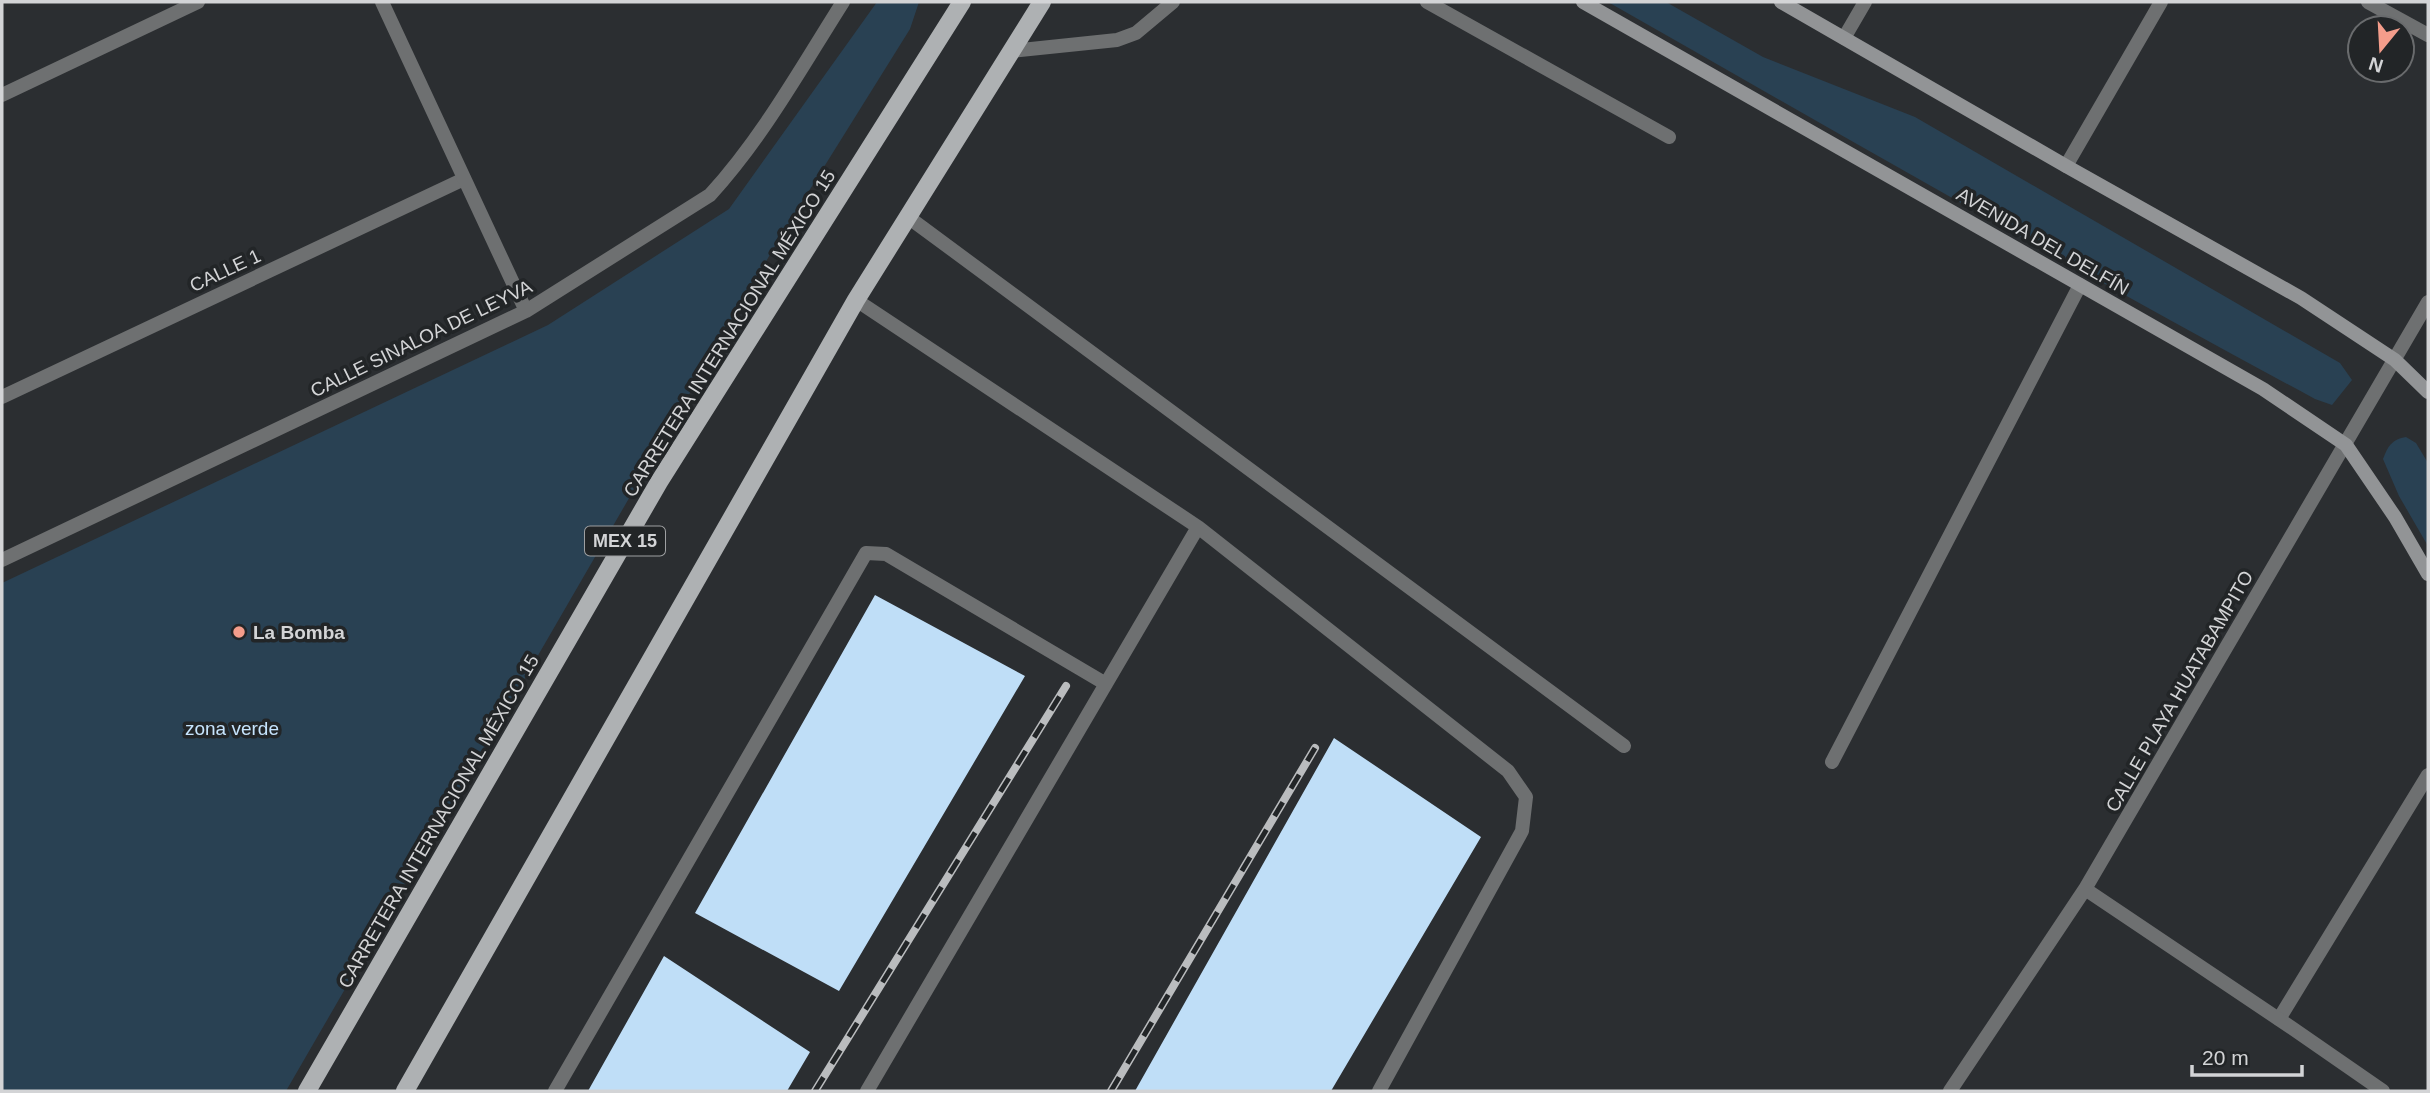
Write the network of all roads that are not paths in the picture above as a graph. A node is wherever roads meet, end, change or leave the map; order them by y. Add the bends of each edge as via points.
1 (198, 2) edge
2 (382, 2) edge
3 (843, 2) edge
4 (962, 2) edge
5 (1042, 2) edge
6 (1173, 2) edge
7 (1427, 2) edge
8 (1583, 2) edge
9 (1780, 2) edge
10 (1865, 2) edge
11 (2161, 2) edge
12 (2368, 2) edge
13 (2428, 36) edge
14 (1844, 38) junction
15 (1011, 51) junction
16 (2, 95) edge
17 (1669, 137) dead end
18 (2066, 166) junction
19 (464, 178) junction
20 (908, 217) junction
21 (2080, 285) junction
22 (856, 300) junction
23 (2428, 302) edge
24 (526, 311) junction
25 (2395, 360) junction
26 (2428, 392) edge
27 (2, 397) edge
28 (2346, 445) junction
29 (1198, 527) junction
30 (2, 560) edge
31 (2428, 574) edge
32 (1106, 684) junction
33 (1624, 746) dead end
34 (1832, 762) dead end
35 (2428, 775) edge
36 (2085, 889) junction
37 (2279, 1019) junction
38 (307, 1091) edge
39 (405, 1091) edge
40 (555, 1091) edge
41 (867, 1091) edge
42 (1379, 1091) edge
43 (1950, 1091) edge
44 (2383, 1091) edge

1 - 16 street
2 - 19 street
3 - 24 street, CALLE SINALOA DE LEYVA via 758,136 710,195
4 - 38 main road, CARRETERA INTERNACIONAL MÉXICO 15 / MEX 15 via 659,482
5 - 15 main road
6 - 15 street via 1136,33 1117,40
7 - 17 street
8 - 21 street, AVENIDA DEL DELFÍN
9 - 14 street
10 - 14 street
11 - 18 street
12 - 13 street
14 - 18 street
15 - 20 main road
18 - 25 street via 2301,298
19 - 24 street
19 - 27 street, CALLE 1
20 - 22 main road
20 - 33 street
21 - 28 street, AVENIDA DEL DELFÍN via 2263,389
21 - 34 street
22 - 29 street
22 - 39 main road
23 - 25 street, CALLE PLAYA HUATABAMPITO
24 - 30 street, CALLE SINALOA DE LEYVA
25 - 26 street
25 - 28 street, CALLE PLAYA HUATABAMPITO
28 - 31 street, AVENIDA DEL DELFÍN
28 - 36 street, CALLE PLAYA HUATABAMPITO
29 - 32 street
29 - 42 street via 1508,771 1526,797 1522,831
32 - 40 street via 886,554 866,553
32 - 41 street
35 - 37 street
36 - 37 street
36 - 43 street, CALLE PLAYA HUATABAMPITO
37 - 44 street

